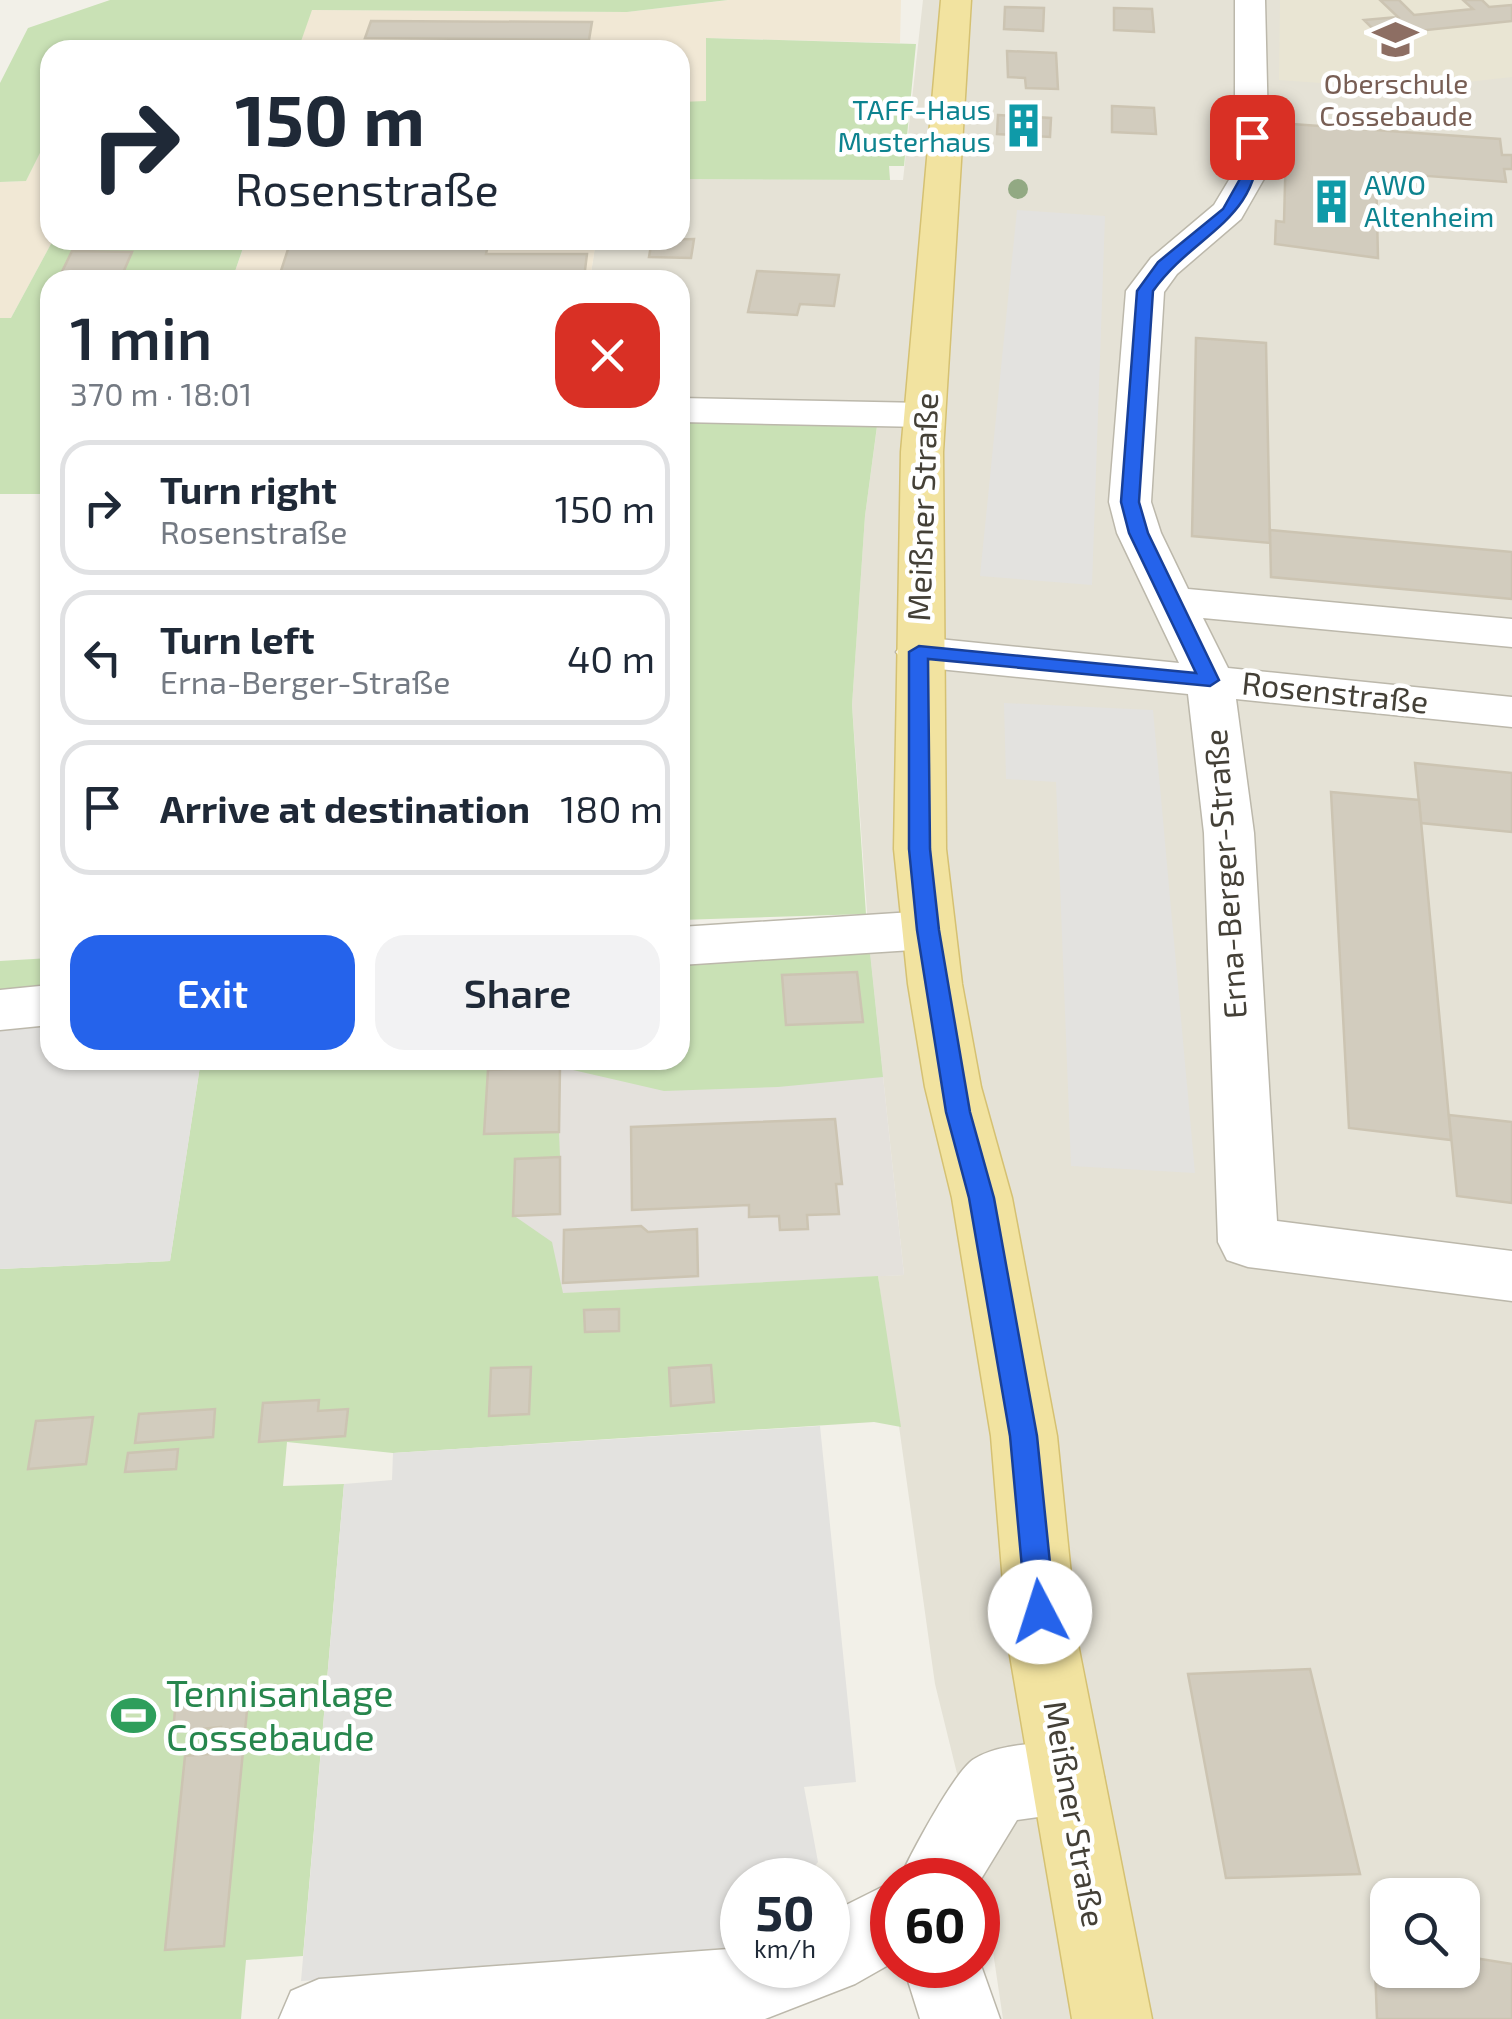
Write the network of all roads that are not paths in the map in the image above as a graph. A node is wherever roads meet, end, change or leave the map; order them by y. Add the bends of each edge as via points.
1 (956, 0) edge
2 (1250, 0) edge
3 (690, 410) edge
4 (924, 415) junction
5 (1173, 601) junction
6 (1512, 633) edge
7 (919, 652) junction
8 (1210, 680) junction
9 (1512, 712) edge
10 (928, 930) junction
11 (690, 945) edge
12 (40, 1005) edge
13 (0, 1010) edge
14 (1512, 1276) edge
15 (1067, 1777) junction
16 (951, 1858) edge
17 (741, 1988) edge
18 (950, 1988) edge
19 (319, 2019) edge
20 (960, 2019) edge
21 (1112, 2019) edge

1 - 4 main road, Meißner Straße
2 - 5 street, Erna-Berger-Straße via 1252,170 1228,212 1164,266 1145,291 1130,502 1138,533
3 - 4 street
4 - 7 main road, Meißner Straße
5 - 6 street
5 - 8 street, Erna-Berger-Straße
7 - 8 street, Rosenstraße
7 - 10 main road, Meißner Straße via 920,849
8 - 9 street, Rosenstraße
8 - 14 street, Erna-Berger-Straße via 1229,833 1248,1242
10 - 11 street
10 - 15 main road, Meißner Straße via 1024,1436 1043,1644
12 - 13 street
15 - 16 street via 996,1786
15 - 21 main road, Meißner Straße
17 - 19 street
18 - 20 street

